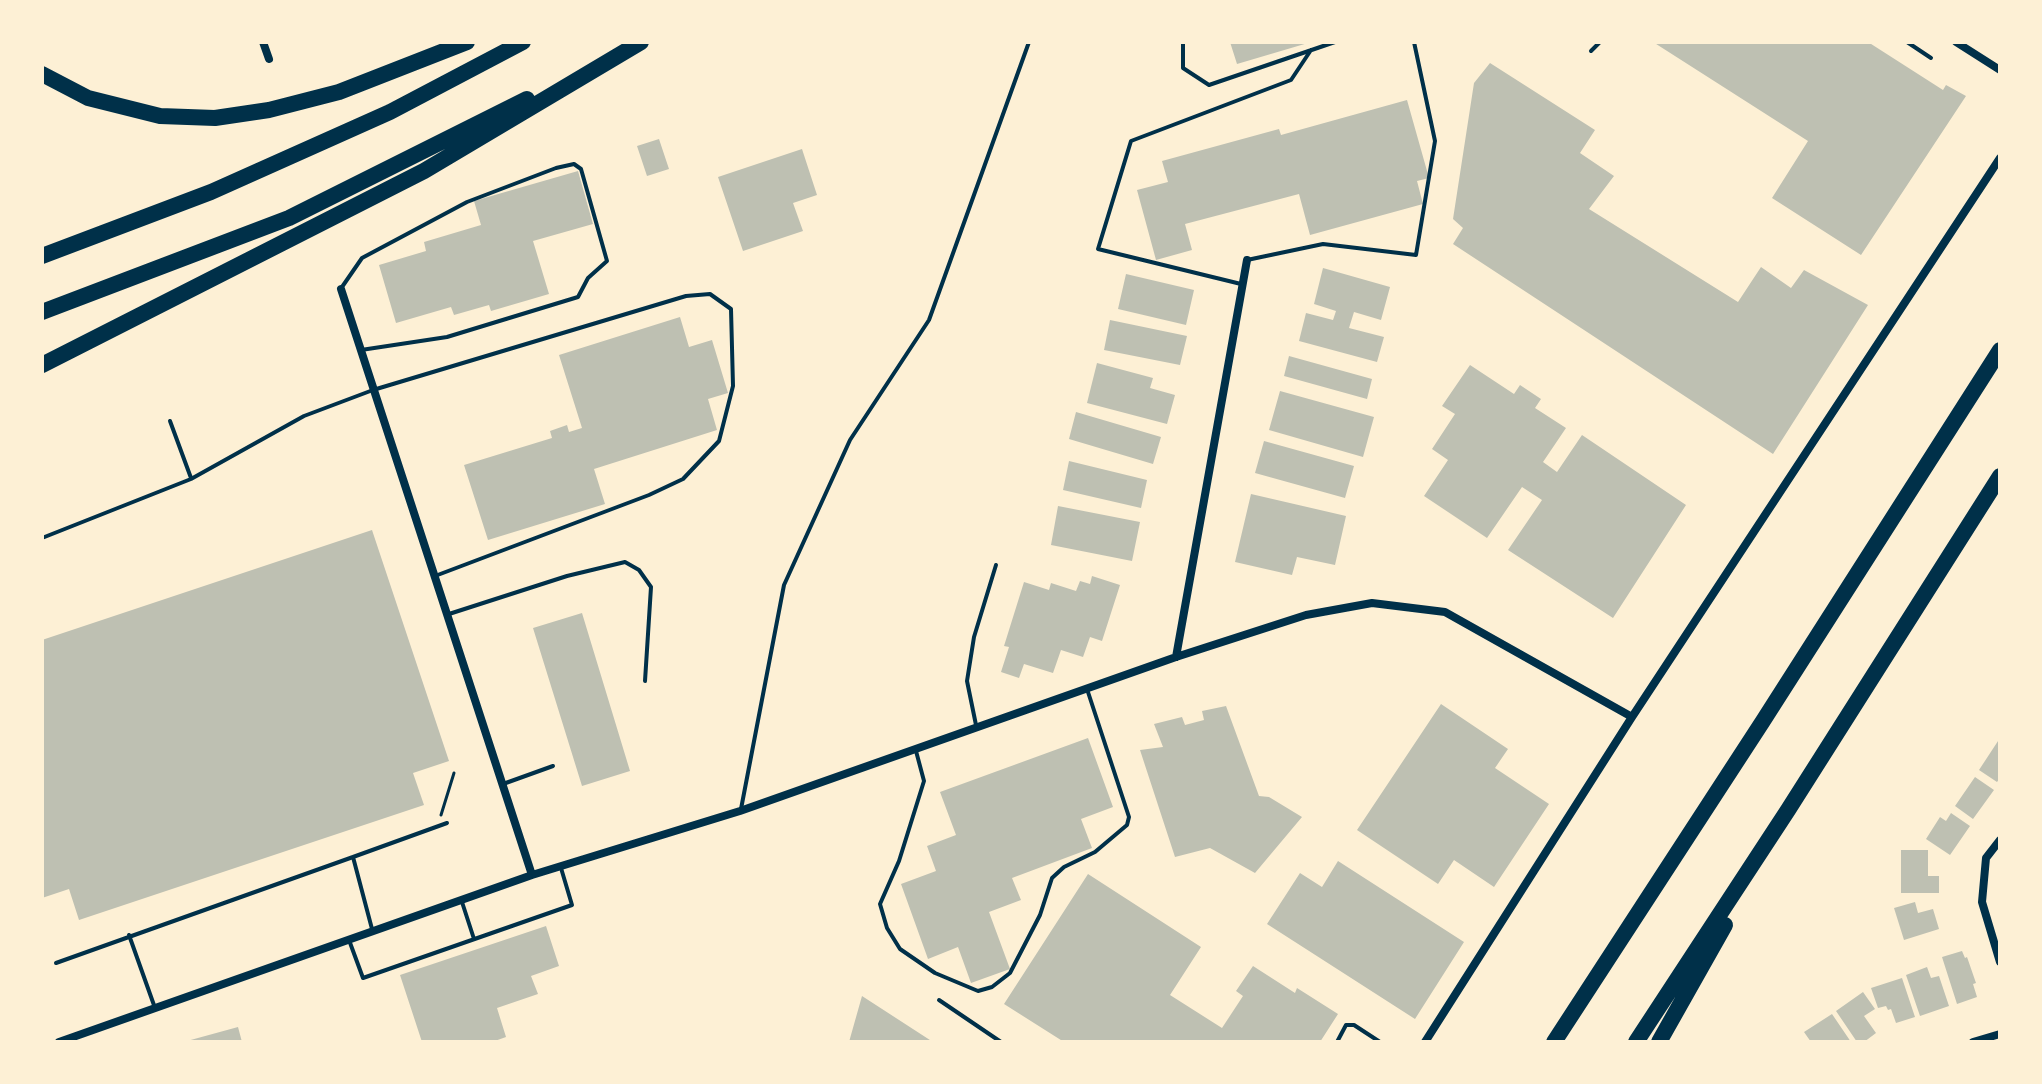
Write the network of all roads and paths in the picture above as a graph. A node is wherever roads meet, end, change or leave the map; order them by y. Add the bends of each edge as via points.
1 (263, 42) edge
2 (467, 42) edge
3 (523, 42) edge
4 (640, 42) edge
5 (1029, 42) edge
6 (1183, 42) edge
7 (1335, 42) edge
8 (1414, 42) edge
9 (1600, 42) edge
10 (1907, 42) edge
11 (1956, 42) edge
12 (1311, 50) junction
13 (1591, 51) dead end
14 (1931, 58) dead end
15 (269, 59) dead end
16 (2000, 70) edge
17 (42, 74) edge
18 (2000, 158) edge
19 (42, 256) edge
20 (1247, 260) joint
21 (1243, 285) junction
22 (341, 289) joint
23 (42, 312) edge
24 (361, 350) junction
25 (2000, 350) edge
26 (42, 365) edge
27 (373, 390) junction
28 (170, 421) dead end
29 (2000, 476) edge
30 (191, 479) junction
31 (42, 538) edge
32 (996, 565) dead end
33 (435, 576) junction
34 (447, 614) junction
35 (1176, 657) junction
36 (645, 681) dead end
37 (1087, 689) junction
38 (1632, 717) junction
39 (977, 727) junction
40 (915, 749) junction
41 (553, 766) dead end
42 (454, 773) dead end
43 (503, 784) junction
44 (1788, 810) junction
45 (740, 811) junction
46 (447, 823) dead end
47 (438, 826) junction
48 (2000, 840) edge
49 (353, 857) junction
50 (561, 866) junction
51 (532, 875) junction
52 (461, 900) junction
53 (373, 931) junction
54 (129, 935) junction
55 (474, 939) junction
56 (349, 940) junction
57 (2000, 962) edge
58 (56, 963) dead end
59 (939, 1000) dead end
60 (155, 1008) junction
61 (2000, 1034) edge
62 (59, 1042) edge
63 (1001, 1042) edge
64 (1337, 1042) edge
65 (1380, 1042) edge
66 (1425, 1042) edge
67 (1554, 1042) edge
68 (1636, 1042) edge
69 (1659, 1042) edge
70 (1973, 1042) edge

1 - 15 street
2 - 17 highway via 339,92 215,118 160,116 88,98
3 - 19 highway via 390,112 211,192
4 - 23 highway via 289,218
4 - 26 highway via 424,171
5 - 45 lane via 929,320 850,440 784,585
6 - 12 lane via 1183,68 1209,85
7 - 12 lane
8 - 20 lane via 1435,141 1416,255 1323,244
9 - 13 lane
10 - 14 lane
11 - 16 street
12 - 21 lane via 1291,80 1131,141 1098,249
18 - 38 street
20 - 21 street
21 - 35 street
22 - 24 street
22 - 24 lane via 362,258 467,202 556,168 574,164 581,169 607,261 595,268 578,297 447,337
24 - 27 street
25 - 67 highway
27 - 30 lane via 304,416
27 - 33 street
27 - 33 lane via 686,296 710,294 731,309 733,386 719,441 683,479
28 - 30 lane
29 - 44 highway
30 - 31 lane
32 - 39 lane via 967,681
33 - 34 street
34 - 36 lane via 625,562 651,587
34 - 43 street
35 - 37 street
35 - 38 street via 1306,615 1372,603 1445,612
37 - 39 street
37 - 40 lane via 1129,817 1127,825 1052,878 1010,973 992,987 978,991 935,973 900,949 887,928 880,904 924,781
38 - 66 street
39 - 40 street
40 - 45 street
41 - 43 lane
42 - 47 path
43 - 51 street
44 - 68 highway
44 - 69 highway
45 - 50 street
46 - 47 lane
47 - 49 lane
48 - 57 street via 1986,858 1982,902
49 - 53 lane
49 - 54 lane
50 - 51 street
50 - 55 lane via 572,905
51 - 52 street
52 - 53 street
52 - 55 lane
53 - 56 street
54 - 58 lane
54 - 60 lane
55 - 56 lane via 363,978
56 - 60 street
59 - 63 lane
60 - 62 street
61 - 70 street
64 - 65 lane via 1346,1025

